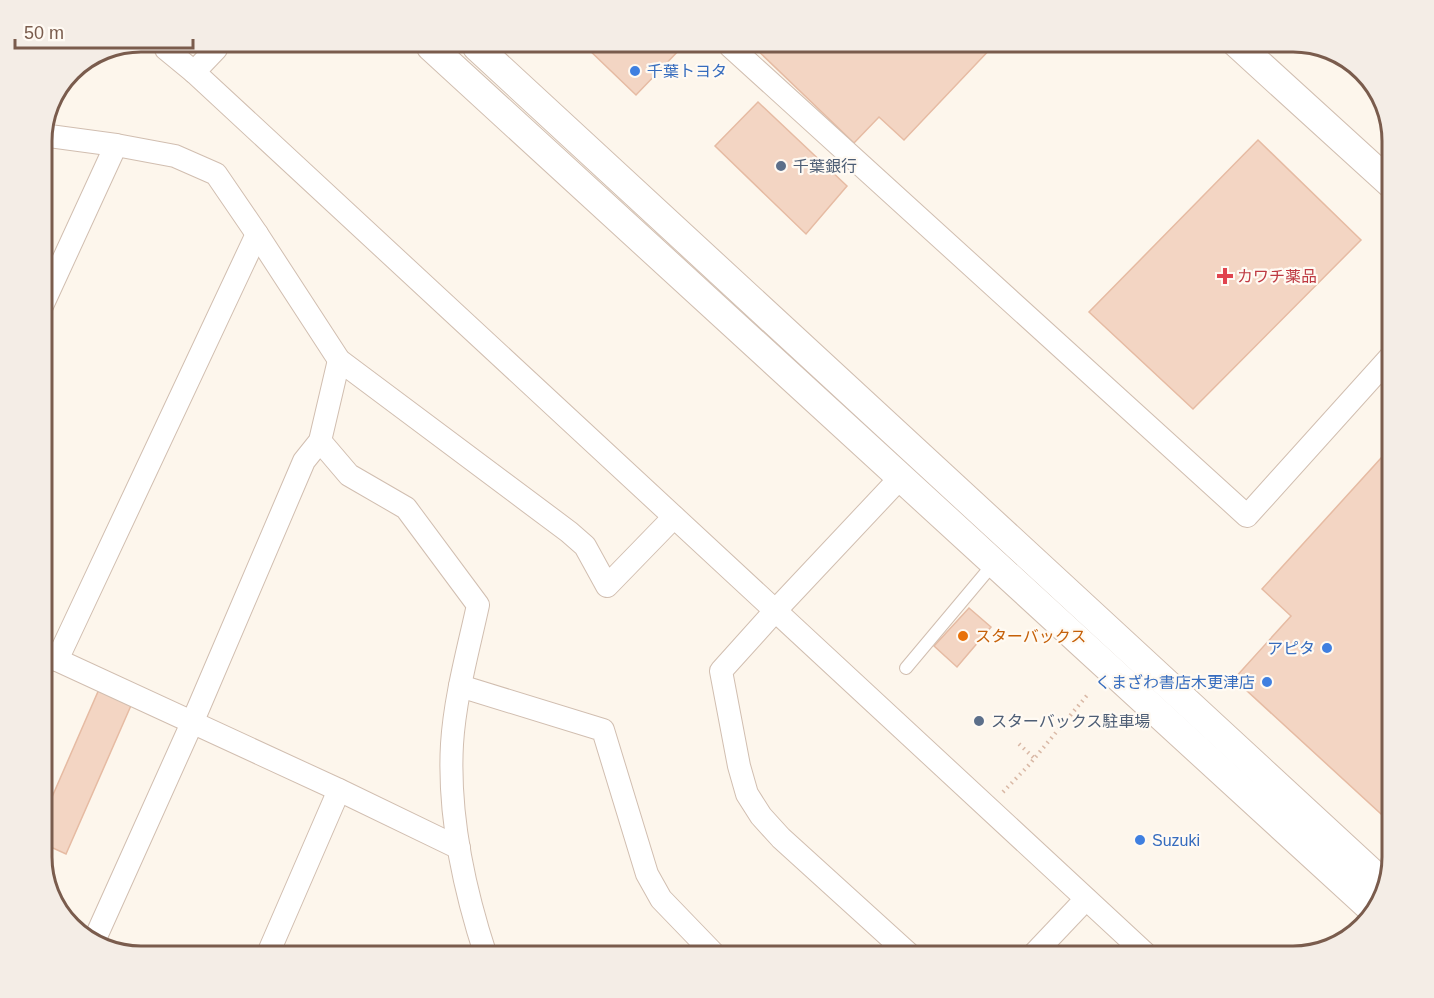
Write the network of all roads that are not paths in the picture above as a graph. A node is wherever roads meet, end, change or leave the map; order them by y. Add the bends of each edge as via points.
1 (170, 52) edge
2 (213, 52) edge
3 (436, 52) edge
4 (482, 52) edge
5 (737, 52) edge
6 (1252, 52) edge
7 (194, 72) junction
8 (53, 137) edge
9 (117, 146) junction
10 (1382, 175) edge
11 (257, 234) junction
12 (53, 283) edge
13 (339, 360) junction
14 (1382, 366) edge
15 (320, 441) junction
16 (901, 477) junction
17 (674, 517) junction
18 (994, 563) junction
19 (775, 611) junction
20 (53, 651) edge
21 (53, 658) edge
22 (906, 668) dead end
23 (460, 686) junction
24 (192, 723) junction
25 (339, 790) junction
26 (459, 848) junction
27 (1378, 880) edge
28 (1086, 899) junction
29 (1367, 905) edge
30 (97, 933) edge
31 (271, 946) edge
32 (483, 946) edge
33 (706, 946) edge
34 (900, 946) edge
35 (1041, 946) edge
36 (1137, 946) edge

1 - 7 street
2 - 7 street
3 - 16 street
4 - 27 street
5 - 14 street via 1247,516
6 - 10 street
7 - 17 street
8 - 9 street
9 - 11 street via 175,156 216,174
9 - 12 street
11 - 13 street
11 - 20 street
13 - 15 street
13 - 17 street via 569,532 585,546 607,586
15 - 23 street via 349,475 406,508 478,604
15 - 24 street via 304,461
16 - 18 street
16 - 19 street
17 - 19 street
18 - 22 lane
18 - 29 street
19 - 28 street
19 - 34 street via 721,671 747,794 781,838
21 - 24 street
23 - 26 street via 452,744
23 - 33 street via 603,730 647,874 661,899
24 - 25 street
24 - 30 street
25 - 26 street
25 - 31 street
26 - 32 street
28 - 35 street
28 - 36 street

